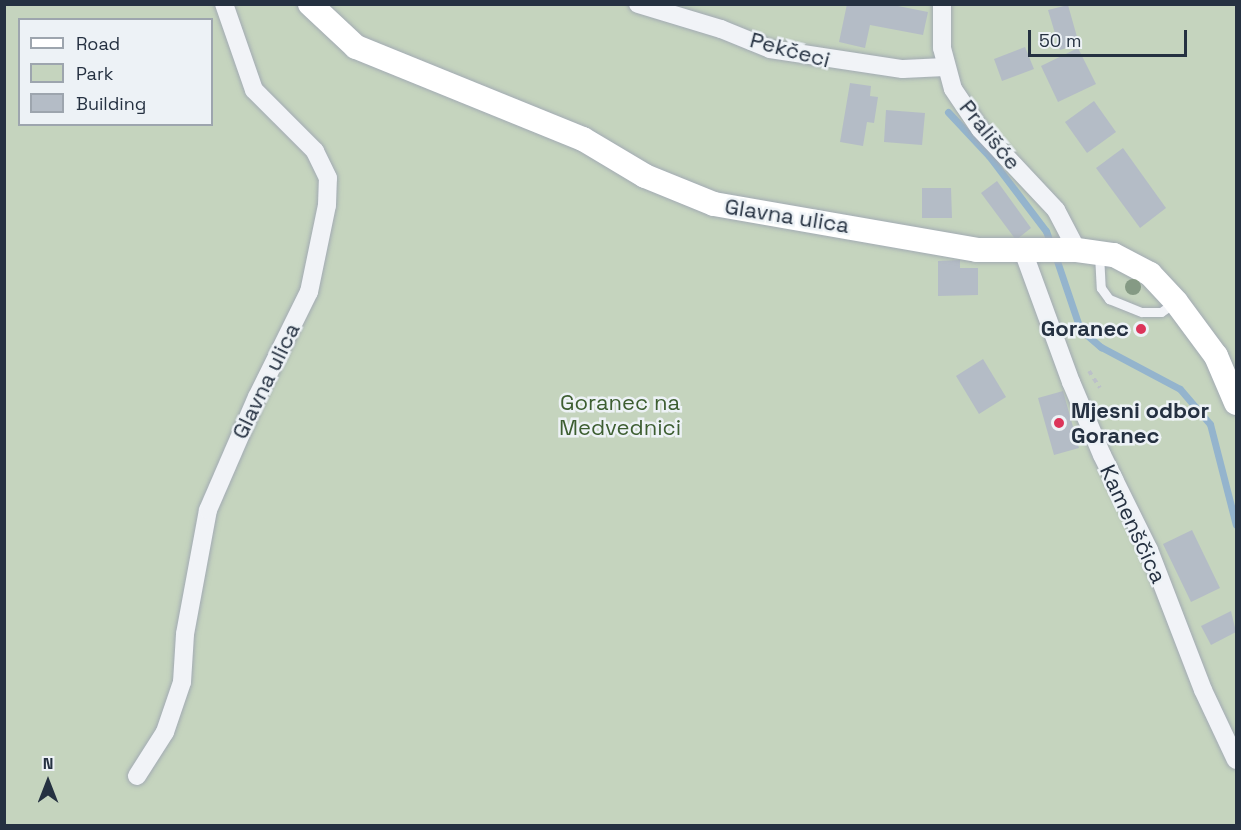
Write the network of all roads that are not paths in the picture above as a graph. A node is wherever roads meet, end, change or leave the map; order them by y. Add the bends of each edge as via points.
1 (224, 4) edge
2 (310, 4) edge
3 (638, 4) edge
4 (942, 4) edge
5 (945, 67) junction
6 (1081, 250) junction
7 (1032, 251) junction
8 (1176, 302) junction
9 (1236, 403) edge
10 (1236, 760) edge
11 (137, 776) dead end

1 - 11 street, Glavna ulica via 254,90 315,151 328,178 327,205 309,292 208,510 185,633 182,682 165,732
2 - 7 street, Glavna ulica via 356,47 583,139 645,176 687,195 714,204 977,250
3 - 5 street, Pekčeci via 721,29 770,49 903,69
4 - 5 street, Prališće
5 - 6 street, Prališće via 953,89 980,129 1056,210
6 - 7 street, Glavna ulica
6 - 8 street, Glavna ulica via 1114,255 1150,274
6 - 8 lane via 1109,299 1142,312 1161,312
7 - 10 street, Kamenščica via 1084,414 1149,550 1203,690
8 - 9 street, Glavna ulica via 1216,356

